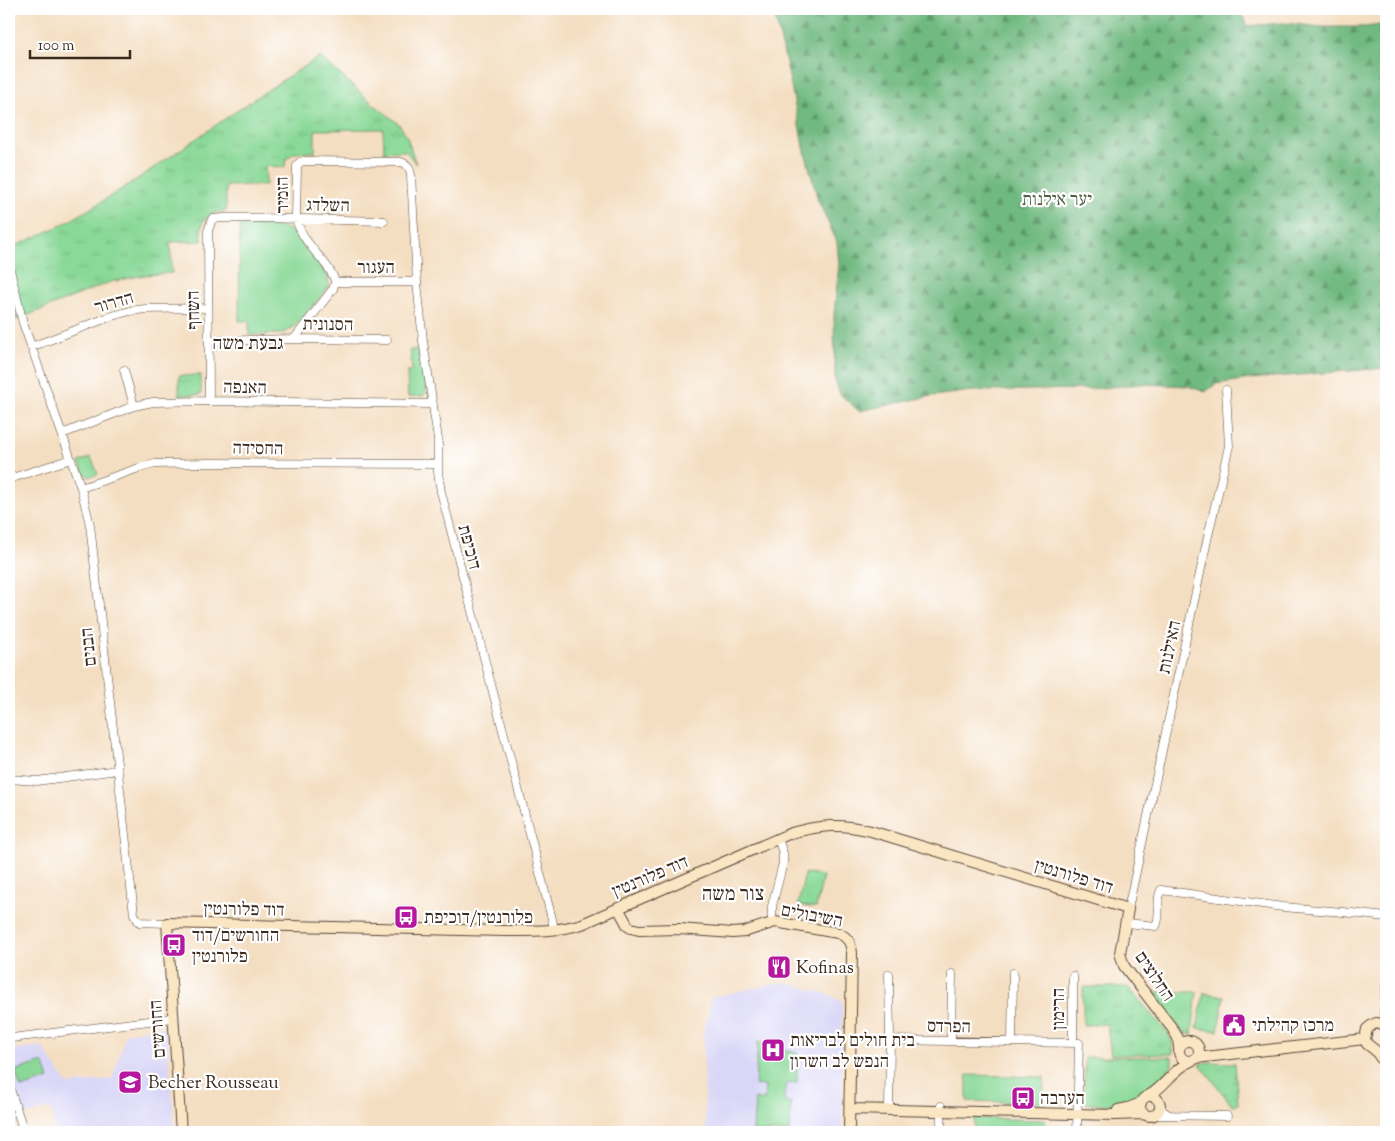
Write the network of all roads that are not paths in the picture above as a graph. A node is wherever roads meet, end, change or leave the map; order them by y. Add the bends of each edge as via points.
1 (405, 164) joint
2 (212, 219) joint
3 (296, 219) junction
4 (384, 221) dead end
5 (9, 266) edge
6 (336, 282) junction
7 (417, 282) junction
8 (208, 308) junction
9 (294, 339) junction
10 (387, 340) dead end
11 (209, 341) junction
12 (32, 347) junction
13 (124, 370) dead end
14 (1226, 390) dead end
15 (209, 401) junction
16 (433, 404) junction
17 (134, 406) junction
18 (62, 434) junction
19 (71, 459) junction
20 (438, 464) junction
21 (9, 480) edge
22 (81, 488) junction
23 (117, 770) junction
24 (9, 779) edge
25 (778, 839) junction
26 (618, 908) junction
27 (1128, 909) junction
28 (1386, 917) edge
29 (167, 923) junction
30 (772, 923) junction
31 (1126, 923) junction
32 (554, 930) junction
33 (1013, 973) dead end
34 (889, 974) dead end
35 (952, 974) dead end
36 (1073, 976) dead end
37 (1386, 986) edge
38 (172, 1018) junction
39 (1383, 1024) edge
40 (1172, 1028) junction
41 (1366, 1039) junction
42 (9, 1040) edge
43 (890, 1040) junction
44 (951, 1041) junction
45 (1012, 1042) junction
46 (1076, 1043) junction
47 (1195, 1044) junction
48 (1386, 1048) edge
49 (1375, 1050) junction
50 (1180, 1051) junction
51 (1220, 1055) junction
52 (1194, 1060) junction
53 (1386, 1065) edge
54 (1172, 1074) junction
55 (1164, 1084) junction
56 (9, 1086) edge
57 (1144, 1100) junction
58 (1159, 1103) junction
59 (850, 1106) junction
60 (889, 1107) junction
61 (941, 1109) junction
62 (1078, 1112) junction
63 (1150, 1115) junction
64 (1169, 1115) junction
65 (1227, 1116) dead end
66 (24, 1132) edge
67 (181, 1132) edge
68 (850, 1132) edge
69 (941, 1132) edge
70 (1077, 1132) edge

1 - 3 street, הזמיר via 300,162 296,166
1 - 7 street, דוכיפת via 411,175
2 - 3 street, השלדג
2 - 8 street, השחף via 208,232
3 - 4 street, השלדג
3 - 6 street, הזמיר via 301,233
5 - 12 street, הבנים
6 - 7 street, העגור
6 - 9 street
7 - 16 street, דוכיפת
8 - 11 street, השחף
8 - 12 street, הדרור via 130,311
9 - 10 street, הסנונית
9 - 11 street, הסנונית
11 - 15 street, השחף
12 - 18 street, הבנים
13 - 17 street
14 - 27 street, האילנות via 1229,446
15 - 16 street, האנפה
15 - 17 street, האנפה via 153,402
16 - 20 street, דוכיפת
17 - 18 street, האנפה
18 - 19 street, הבנים
19 - 21 street
19 - 22 street, הבנים
20 - 22 street, החסידה via 155,464
20 - 32 street, דוכיפת via 443,502
22 - 23 street, הבנים via 90,525
23 - 24 street via 37,781
23 - 29 street, הבנים via 134,914 139,922
25 - 26 street, דוד פלורנטין
25 - 27 street, דוד פלורנטין via 827,825 854,826
25 - 30 street via 783,863 772,906
26 - 30 street, השיבולים via 628,926 639,930 733,933
26 - 32 street, דוד פלורנטין via 582,924
27 - 31 street, החלוצים
28 - 31 street via 1161,890 1158,895 1160,919 1156,926
29 - 32 street, דוד פלורנטין
29 - 38 street, החורשים
30 - 59 street, השיבולים via 838,933 850,943
31 - 40 street, החלוצים via 1120,953 1124,966
33 - 45 street
34 - 43 street
35 - 44 street
36 - 46 street, הרימון
37 - 39 street
38 - 42 street
38 - 67 street, החורשים
39 - 41 street via 1367,1029
40 - 47 street, החלוצים
40 - 50 street, החלוצים
41 - 49 street
41 - 51 street, החלוצים
43 - 44 street, הפרדס
43 - 60 street
44 - 45 street, הפרדס
45 - 46 street, הפרדס
46 - 62 street, הרימון
47 - 50 street via 1182,1043
47 - 51 street, החלוצים
47 - 52 street via 1199,1052
48 - 49 street
49 - 53 street
50 - 52 street via 1184,1060
50 - 54 street
51 - 52 street, החלוצים
52 - 54 street
54 - 55 street
55 - 57 street
55 - 58 street via 1159,1093
56 - 66 street
57 - 58 street via 1154,1097
57 - 62 street via 1121,1110
57 - 63 street via 1141,1110
58 - 63 street via 1158,1111
58 - 64 street
59 - 60 street
59 - 68 street, השיבולים
60 - 61 street
61 - 62 street
61 - 69 street
62 - 63 street
62 - 70 street, הרימון
63 - 64 street
64 - 65 street

